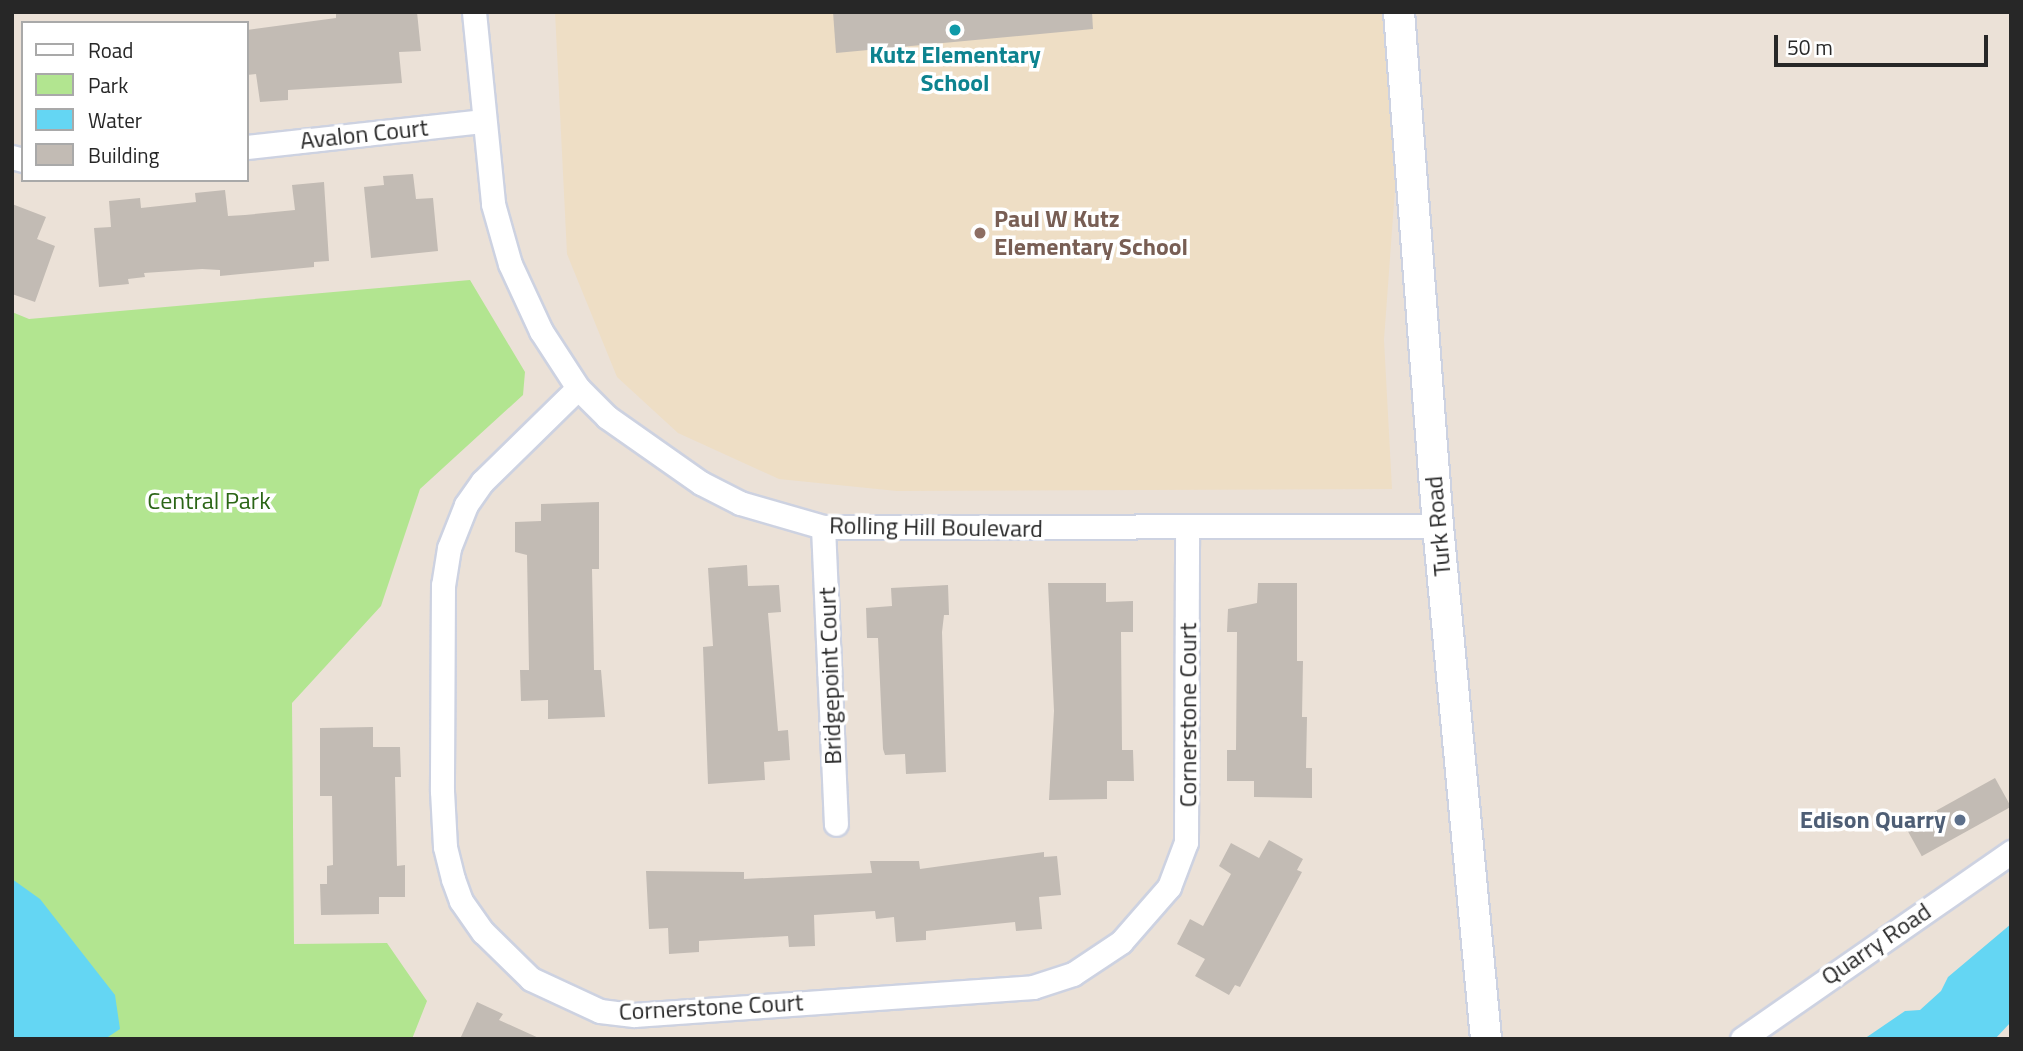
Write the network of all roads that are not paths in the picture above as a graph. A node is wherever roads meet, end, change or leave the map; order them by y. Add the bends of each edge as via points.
1 (474, 12) edge
2 (1399, 12) edge
3 (482, 121) junction
4 (248, 146) edge
5 (578, 388) junction
6 (1438, 526) junction
7 (824, 527) junction
8 (1187, 529) junction
9 (836, 824) dead end
10 (2011, 852) edge
11 (1486, 1039) edge
12 (1742, 1039) edge

1 - 3 street, Rolling Hill Boulevard
2 - 6 street, Turk Road
3 - 4 street, Avalon Court
3 - 5 street, Rolling Hill Boulevard via 493,204 510,264 541,331
5 - 7 street, Rolling Hill Boulevard via 618,425 701,483 740,503
5 - 8 street, Cornerstone Court via 482,482 466,505 449,548 443,585 442,791 445,847 453,879 461,901 483,932 531,979 600,1011 634,1015 1032,987 1073,974 1127,938 1169,887 1186,842
6 - 8 street, Rolling Hill Boulevard
6 - 11 street, Turk Road
7 - 8 street, Rolling Hill Boulevard
7 - 9 street, Bridgepoint Court
10 - 12 street, Quarry Road

